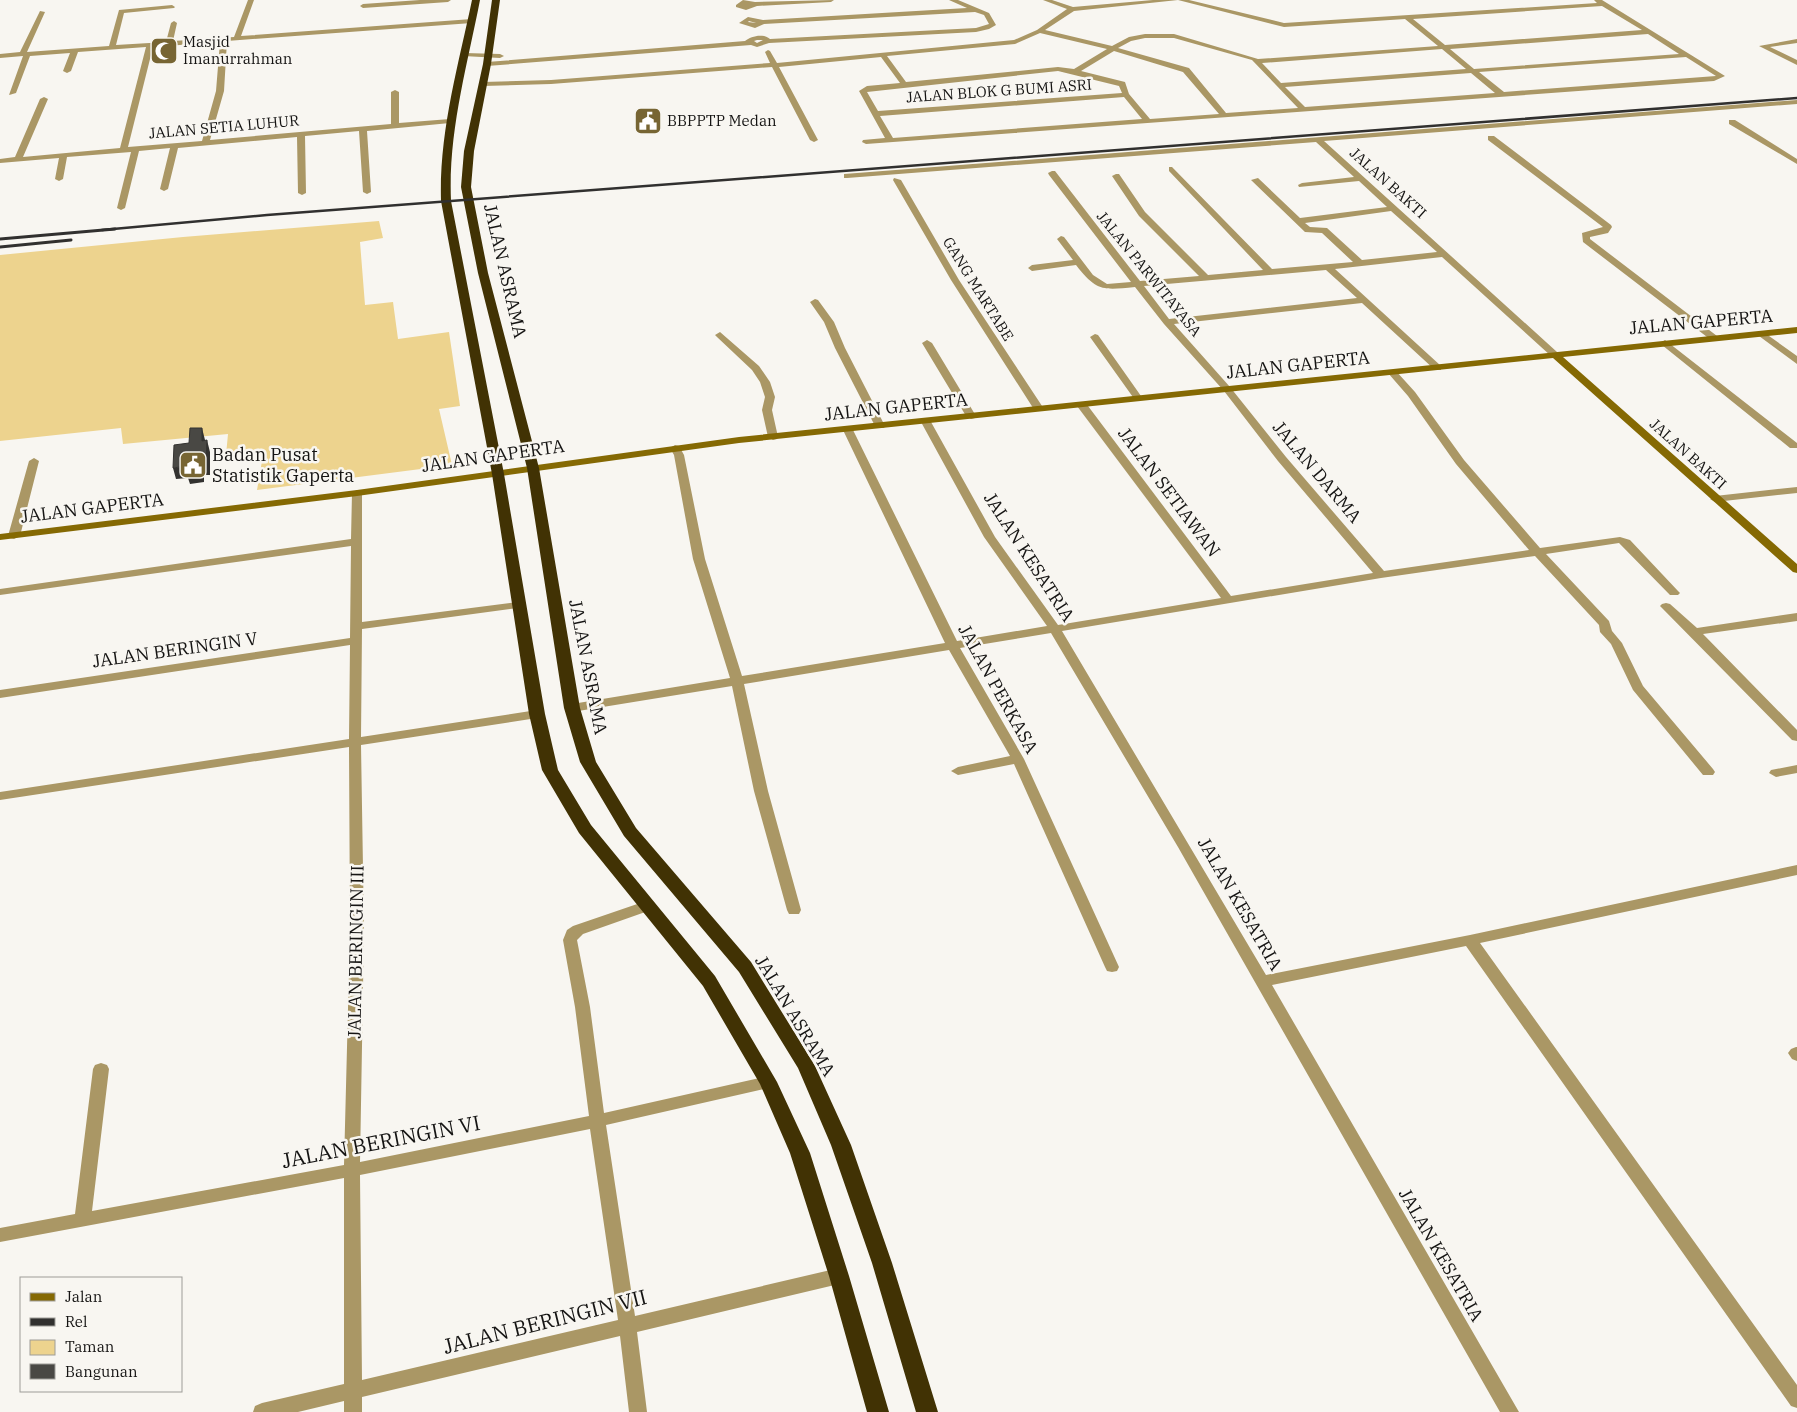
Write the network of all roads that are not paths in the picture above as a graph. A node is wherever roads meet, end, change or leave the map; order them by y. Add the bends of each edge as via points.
1 (251, 0) edge
2 (448, 0) edge
3 (476, 0) edge
4 (496, 0) edge
5 (831, 0) edge
6 (952, 0) edge
7 (1046, 0) edge
8 (1175, 0) edge
9 (1181, 0) edge
10 (1600, 2) edge
11 (363, 6) dead end
12 (172, 7) dead end
13 (1072, 9) junction
14 (979, 10) junction
15 (42, 12) dead end
16 (1407, 17) junction
17 (748, 19) junction
18 (472, 21) junction
19 (763, 22) junction
20 (174, 23) dead end
21 (755, 26) junction
22 (1039, 31) junction
23 (1649, 32) junction
24 (760, 38) junction
25 (237, 39) junction
26 (224, 40) junction
27 (768, 41) junction
28 (1797, 41) edge
29 (749, 43) junction
30 (169, 44) junction
31 (150, 45) junction
32 (1444, 47) junction
33 (112, 48) junction
34 (1112, 49) junction
35 (75, 50) junction
36 (768, 52) dead end
37 (25, 54) junction
38 (882, 54) junction
39 (1688, 54) junction
40 (465, 55) junction
41 (0, 56) edge
42 (487, 59) junction
43 (1257, 61) junction
44 (1797, 63) edge
45 (776, 65) junction
46 (1474, 70) junction
47 (67, 71) dead end
48 (1076, 71) junction
49 (483, 84) junction
50 (905, 85) junction
51 (1279, 85) junction
52 (395, 92) dead end
53 (12, 93) dead end
54 (1501, 94) junction
55 (1126, 96) junction
56 (44, 99) dead end
57 (1797, 102) edge
58 (1303, 110) junction
59 (874, 114) junction
60 (1224, 115) junction
61 (450, 121) junction
62 (1148, 121) junction
63 (1732, 122) dead end
64 (395, 125) junction
65 (363, 129) junction
66 (301, 134) junction
67 (1491, 138) dead end
68 (1317, 139) junction
69 (814, 140) dead end
70 (890, 140) junction
71 (866, 142) dead end
72 (205, 143) junction
73 (174, 146) junction
74 (136, 149) junction
75 (123, 151) junction
76 (63, 156) junction
77 (18, 160) junction
78 (0, 161) edge
79 (1797, 162) edge
80 (1172, 169) dead end
81 (1052, 173) dead end
82 (847, 176) dead end
83 (1116, 176) dead end
84 (59, 179) dead end
85 (1358, 179) junction
86 (897, 180) dead end
87 (1255, 180) dead end
88 (1302, 185) dead end
89 (164, 189) dead end
90 (367, 192) dead end
91 (302, 193) dead end
92 (121, 208) dead end
93 (1394, 208) junction
94 (1298, 221) junction
95 (1061, 239) dead end
96 (1443, 254) junction
97 (1079, 262) junction
98 (1360, 264) junction
99 (1328, 267) junction
100 (1032, 268) dead end
101 (1270, 272) junction
102 (1206, 278) junction
103 (1137, 284) junction
104 (1365, 300) junction
105 (816, 302) dead end
106 (1167, 322) junction
107 (1797, 330) edge
108 (1762, 334) junction
109 (720, 335) dead end
110 (1096, 337) dead end
111 (1714, 338) junction
112 (927, 343) dead end
113 (1665, 343) junction
114 (1554, 354) junction
115 (1797, 361) edge
116 (1438, 368) junction
117 (1393, 373) junction
118 (1227, 389) junction
119 (1138, 398) junction
120 (1081, 404) junction
121 (1040, 409) junction
122 (971, 416) junction
123 (926, 422) junction
124 (880, 426) junction
125 (848, 430) junction
126 (773, 436) junction
127 (1794, 446) dead end
128 (675, 448) junction
129 (34, 461) dead end
130 (533, 468) junction
131 (498, 474) junction
132 (1797, 490) edge
133 (357, 493) junction
134 (1715, 499) junction
135 (14, 536) junction
136 (0, 537) edge
137 (356, 542) junction
138 (1538, 552) junction
139 (1797, 570) edge
140 (1381, 575) junction
141 (0, 592) edge
142 (1674, 593) dead end
143 (1229, 601) junction
144 (518, 605) junction
145 (1666, 606) dead end
146 (1797, 617) edge
147 (355, 626) junction
148 (1054, 628) junction
149 (1694, 632) junction
150 (355, 641) junction
151 (952, 644) junction
152 (737, 681) junction
153 (0, 694) edge
154 (572, 708) junction
155 (537, 714) junction
156 (1797, 737) edge
157 (355, 742) junction
158 (1018, 759) junction
159 (1797, 769) edge
160 (958, 772) dead end
161 (1708, 772) dead end
162 (1776, 773) dead end
163 (0, 796) edge
164 (1794, 873) edge
165 (646, 906) junction
166 (794, 910) dead end
167 (1470, 940) junction
168 (1112, 967) dead end
169 (1263, 981) junction
170 (101, 1069) dead end
171 (768, 1082) junction
172 (597, 1121) junction
173 (352, 1170) junction
174 (82, 1220) junction
175 (0, 1235) edge
176 (839, 1276) junction
177 (629, 1324) junction
178 (353, 1392) junction
179 (1797, 1400) edge
180 (262, 1412) edge
181 (352, 1412) edge
182 (638, 1412) edge
183 (878, 1412) edge
184 (927, 1412) edge
185 (1510, 1412) edge

1 - 25 street
2 - 11 street
3 - 18 highway
4 - 42 highway, JALAN ASRAMA
5 - 17 street via 754,4 746,8
6 - 14 street
7 - 13 street
8 - 13 street
9 - 16 street via 1284,25
10 - 16 street
10 - 23 street
12 - 33 street via 122,12
13 - 22 street
14 - 19 street
14 - 27 street via 989,17 991,27
15 - 37 street
16 - 32 street
17 - 19 street
17 - 21 street via 742,24
18 - 25 street
18 - 40 highway
19 - 21 street
20 - 30 street
21 - 24 street
22 - 34 street
22 - 38 street via 1015,42
23 - 32 street
23 - 39 street
24 - 27 street
24 - 29 street via 750,39
25 - 26 street
26 - 30 street
26 - 72 street via 220,91
27 - 29 street
28 - 44 street via 1762,46
29 - 42 street via 568,57
30 - 31 street
31 - 33 street
31 - 75 street
32 - 43 street
32 - 46 street
33 - 35 street
34 - 43 street via 1134,37 1174,36
34 - 48 street
34 - 60 street via 1186,70
35 - 37 street
35 - 47 street
36 - 45 street
37 - 41 street
37 - 53 street
38 - 45 street
38 - 50 street
39 - 46 street
39 - 54 street via 1720,76
40 - 42 street
40 - 61 highway
42 - 49 highway, JALAN ASRAMA
43 - 51 street
45 - 49 street
45 - 69 street
46 - 51 street
46 - 54 street
48 - 50 street via 1058,69
48 - 55 street via 1105,82 1122,84
49 - 130 highway, JALAN ASRAMA via 469,151 466,187 483,273
50 - 59 street via 863,90
51 - 58 street
52 - 64 street
54 - 58 street
55 - 59 street, JALAN BLOK G BUMI ASRI
55 - 62 street
56 - 77 street
57 - 68 street, JALAN BAKTI
58 - 60 street
59 - 70 street
60 - 62 street
61 - 64 street, JALAN SETIA LUHUR
61 - 131 highway via 444,177 446,201
62 - 70 street
63 - 79 street
64 - 65 street, JALAN SETIA LUHUR
65 - 66 street, JALAN SETIA LUHUR
65 - 90 street
66 - 72 street, JALAN SETIA LUHUR
66 - 91 street
67 - 111 street via 1608,227 1605,231 1585,235 1586,240
68 - 82 street
68 - 85 street, JALAN BAKTI
70 - 71 street
72 - 73 street, JALAN SETIA LUHUR
73 - 74 street, JALAN SETIA LUHUR
73 - 89 street
74 - 75 street, JALAN SETIA LUHUR
74 - 92 street
75 - 76 street, JALAN SETIA LUHUR
76 - 77 street, JALAN SETIA LUHUR
76 - 84 street
77 - 78 street, JALAN SETIA LUHUR
80 - 101 street
81 - 103 street, JALAN PARWITAYASA
83 - 102 street via 1142,214
85 - 88 street
85 - 93 street, JALAN BAKTI
86 - 121 street, GANG MARTABE via 955,280
87 - 94 street
93 - 94 street
93 - 96 street, JALAN BAKTI
94 - 98 street via 1309,230 1324,230
95 - 97 street
96 - 98 street
96 - 114 street, JALAN BAKTI
97 - 100 street
97 - 103 street via 1103,287
98 - 99 street
99 - 101 street
99 - 104 street
101 - 102 street
102 - 103 street
103 - 106 street, JALAN PARWITAYASA
104 - 106 street
104 - 116 street
105 - 124 street
106 - 118 street, JALAN PARWITAYASA
107 - 108 street, JALAN GAPERTA
108 - 111 street, JALAN GAPERTA
108 - 115 street
109 - 126 street via 756,368 765,382 770,397 766,410
110 - 119 street
111 - 113 street, JALAN GAPERTA
112 - 122 street
113 - 114 street, JALAN GAPERTA
113 - 127 street
114 - 116 street, JALAN GAPERTA
114 - 134 street, JALAN BAKTI
116 - 117 street, JALAN GAPERTA
117 - 118 street, JALAN GAPERTA
117 - 138 street via 1426,412 1460,462
118 - 119 street, JALAN GAPERTA
118 - 140 street, JALAN DARMA
119 - 120 street, JALAN GAPERTA
120 - 121 street, JALAN GAPERTA
120 - 143 street, JALAN SETIAWAN
121 - 122 street, JALAN GAPERTA
122 - 123 street, JALAN GAPERTA
123 - 124 street, JALAN GAPERTA
123 - 148 street, JALAN KESATRIA via 990,537
124 - 125 street, JALAN GAPERTA
125 - 126 street, JALAN GAPERTA
125 - 151 street, JALAN PERKASA
126 - 128 street, JALAN GAPERTA
128 - 130 street, JALAN GAPERTA
128 - 152 street via 699,559
129 - 135 street
130 - 131 street, JALAN GAPERTA
130 - 154 highway, JALAN ASRAMA
131 - 133 street, JALAN GAPERTA
131 - 144 highway
132 - 134 street
133 - 135 street, JALAN GAPERTA
133 - 137 street, JALAN BERINGIN III
134 - 139 street, JALAN BAKTI
135 - 136 street, JALAN GAPERTA
137 - 141 street
137 - 147 street, JALAN BERINGIN III
138 - 140 street
138 - 142 street via 1622,541
138 - 161 street via 1605,624 1606,632 1616,643 1637,688
140 - 143 street
143 - 148 street
144 - 147 street
144 - 155 highway
145 - 149 street
146 - 149 street
147 - 150 street, JALAN BERINGIN III
148 - 151 street
148 - 169 street, JALAN KESATRIA
149 - 156 street
150 - 153 street, JALAN BERINGIN V
150 - 157 street, JALAN BERINGIN III
151 - 152 street
151 - 158 street, JALAN PERKASA
152 - 154 street
152 - 166 street via 761,791
154 - 184 highway, JALAN ASRAMA via 588,762 630,832 745,967 806,1066 841,1145 879,1254
155 - 157 street
155 - 165 highway via 550,770 585,829
157 - 163 street
157 - 173 street, JALAN BERINGIN III via 357,911
158 - 160 street
158 - 168 street, JALAN PERKASA
159 - 162 street
164 - 167 street
165 - 171 highway via 709,981
165 - 172 street via 578,930 570,940 580,984
167 - 169 street
167 - 179 street
169 - 185 street, JALAN KESATRIA
170 - 174 street
171 - 172 street, JALAN BERINGIN VI
171 - 176 highway via 800,1153
172 - 173 street, JALAN BERINGIN VI
172 - 177 street
173 - 174 street, JALAN BERINGIN VI
173 - 178 street, JALAN BERINGIN III
174 - 175 street, JALAN BERINGIN VI
176 - 177 street, JALAN BERINGIN VII
176 - 183 highway
177 - 178 street, JALAN BERINGIN VII
177 - 182 street
178 - 180 street, JALAN BERINGIN VII
178 - 181 street, JALAN BERINGIN III

